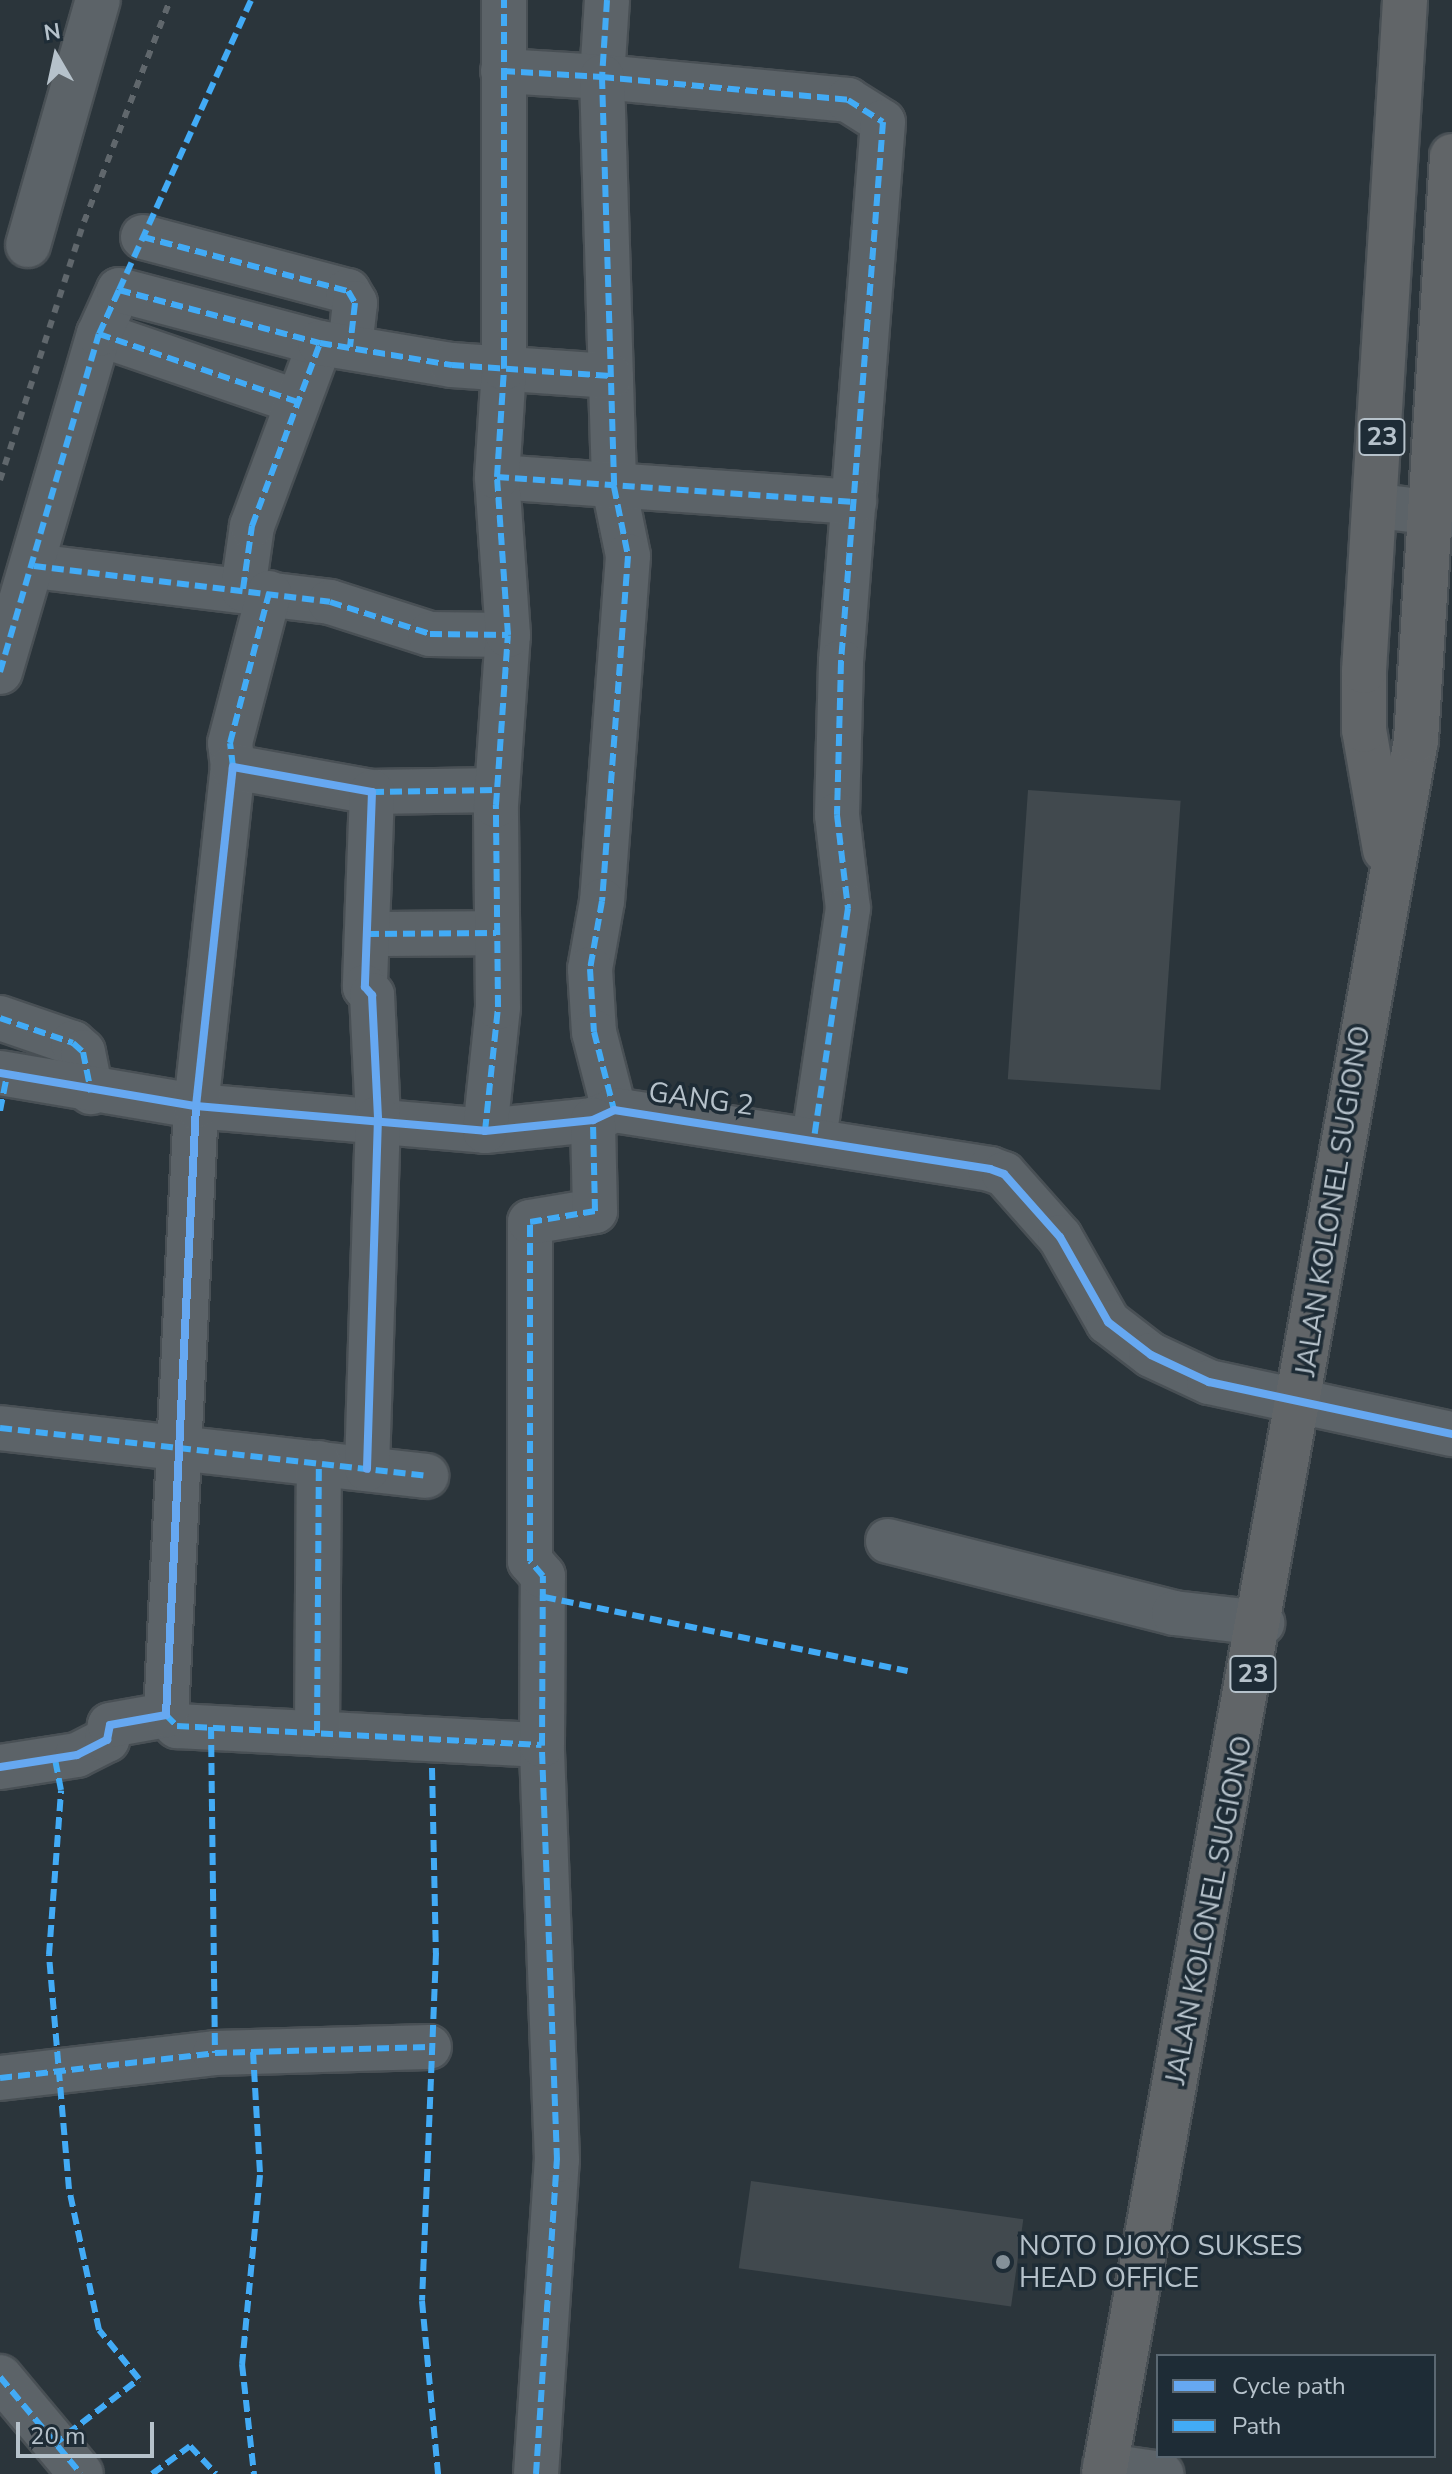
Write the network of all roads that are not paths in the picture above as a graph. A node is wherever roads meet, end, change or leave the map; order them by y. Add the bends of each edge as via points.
1 (98, 0) edge
2 (504, 0) edge
3 (607, 0) edge
4 (1405, 0) edge
5 (503, 71) junction
6 (602, 77) junction
7 (1452, 156) edge
8 (143, 237) dead end
9 (28, 245) dead end
10 (99, 334) junction
11 (335, 345) junction
12 (504, 368) junction
13 (611, 376) junction
14 (298, 402) junction
15 (497, 477) junction
16 (614, 487) junction
17 (854, 502) junction
18 (1378, 506) junction
19 (1444, 514) edge
20 (34, 566) junction
21 (256, 591) junction
22 (508, 635) junction
23 (0, 672) edge
24 (233, 767) junction
25 (497, 790) junction
26 (372, 792) junction
27 (1389, 872) junction
28 (496, 933) junction
29 (367, 934) junction
30 (0, 1018) edge
31 (2, 1086) edge
32 (91, 1092) junction
33 (196, 1106) junction
34 (604, 1115) junction
35 (378, 1118) junction
36 (485, 1131) junction
37 (814, 1139) junction
38 (1302, 1401) junction
39 (0, 1428) edge
40 (1452, 1434) edge
41 (177, 1446) junction
42 (319, 1463) junction
43 (367, 1469) junction
44 (426, 1476) dead end
45 (888, 1541) dead end
46 (1262, 1623) junction
47 (166, 1715) junction
48 (317, 1733) junction
49 (542, 1745) junction
50 (0, 1767) edge
51 (429, 2047) dead end
52 (0, 2078) edge
53 (0, 2377) edge
54 (1105, 2470) edge
55 (81, 2474) edge
56 (536, 2474) edge
57 (1161, 2474) edge

1 - 9 street
2 - 5 street
3 - 6 street
4 - 18 highway, JALAN KOLONEL SUGIONO / 23
5 - 6 street
5 - 12 street
6 - 13 street
6 - 17 street via 848,100 880,117
7 - 19 highway, JALAN KOLONEL SUGIONO / 23
8 - 11 street via 348,291 355,303
10 - 11 street via 119,290
10 - 14 street
10 - 20 street
11 - 12 street
11 - 14 street
12 - 13 street
12 - 15 street
13 - 16 street
14 - 21 street via 252,526
15 - 16 street
15 - 22 street
16 - 17 street
16 - 34 street via 628,556 602,901 590,969
17 - 37 street via 837,815 848,908
18 - 19 street
18 - 27 highway, JALAN KOLONEL SUGIONO / 23 via 1364,730
19 - 27 highway, JALAN KOLONEL SUGIONO / 23 via 1416,740
20 - 21 street
20 - 23 street
21 - 22 street via 330,602 430,634
21 - 24 street via 230,743
22 - 25 street
24 - 26 street
24 - 33 street
25 - 26 street
25 - 28 street
26 - 29 street
27 - 38 highway, JALAN KOLONEL SUGIONO / 23
28 - 29 street
28 - 36 street via 498,1007
29 - 35 street
30 - 32 street via 73,1043 83,1052
31 - 32 street, GANG 2
32 - 33 street, GANG 2
33 - 35 street, GANG 2
33 - 41 street
34 - 36 street, GANG 2
34 - 37 street, GANG 2
34 - 49 street via 595,1211 530,1222 530,1561 543,1576
35 - 36 street, GANG 2
35 - 43 street
37 - 38 street, GANG 2 via 1004,1174 1060,1237 1108,1322 1151,1355 1209,1382
38 - 40 street, GANG 2
38 - 46 highway, JALAN KOLONEL SUGIONO / 23
39 - 41 street
41 - 42 street
41 - 47 street
42 - 43 street
42 - 48 street
43 - 44 street
45 - 46 street via 1174,1613
46 - 54 highway, JALAN KOLONEL SUGIONO / 23
47 - 48 street via 177,1726
47 - 50 street via 110,1725 107,1740 77,1755
48 - 49 street
49 - 56 street via 557,2160
51 - 52 street via 215,2053
53 - 55 street
54 - 57 street

